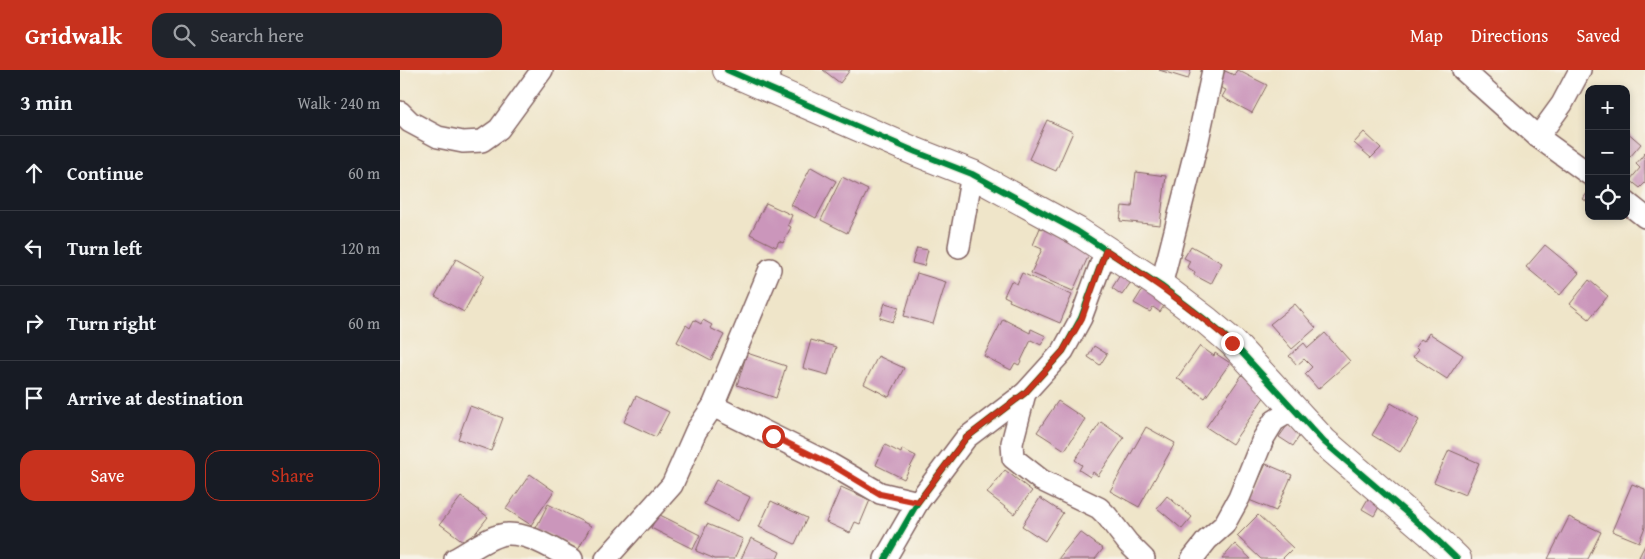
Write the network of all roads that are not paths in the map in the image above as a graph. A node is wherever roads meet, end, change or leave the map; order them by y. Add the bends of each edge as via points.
1 (542, 70) edge
2 (727, 70) edge
3 (1213, 70) edge
4 (1463, 70) edge
5 (1580, 70) edge
6 (766, 78) edge
7 (400, 112) edge
8 (1538, 137) junction
9 (1585, 171) edge
10 (972, 174) junction
11 (1630, 205) edge
12 (1645, 217) edge
13 (959, 246) dead end
14 (1106, 250) junction
15 (770, 269) dead end
16 (1161, 286) junction
17 (1025, 393) junction
18 (713, 406) junction
19 (1294, 409) junction
20 (918, 502) junction
21 (1126, 551) edge
22 (455, 559) edge
23 (572, 559) edge
24 (606, 559) edge
25 (885, 559) edge
26 (1144, 559) edge
27 (1192, 559) edge
28 (1457, 559) edge

1 - 7 street via 498,129 482,141 463,142 438,137 410,122
2 - 6 street
3 - 16 street
4 - 8 street
5 - 8 street via 1562,104
6 - 10 street
8 - 9 street
10 - 13 street
10 - 14 street
11 - 12 street
14 - 16 street
14 - 17 street via 1082,318 1068,343
15 - 18 street
16 - 19 street via 1232,343
17 - 20 street via 966,438
17 - 21 street via 1012,443 1013,458 1041,480 1099,508 1107,516
18 - 20 street via 830,464 880,494
18 - 24 street via 696,431 672,485
19 - 27 street via 1274,421 1224,525
19 - 28 street via 1324,442
20 - 25 street
21 - 26 street
22 - 23 street via 491,538 506,534 528,537

